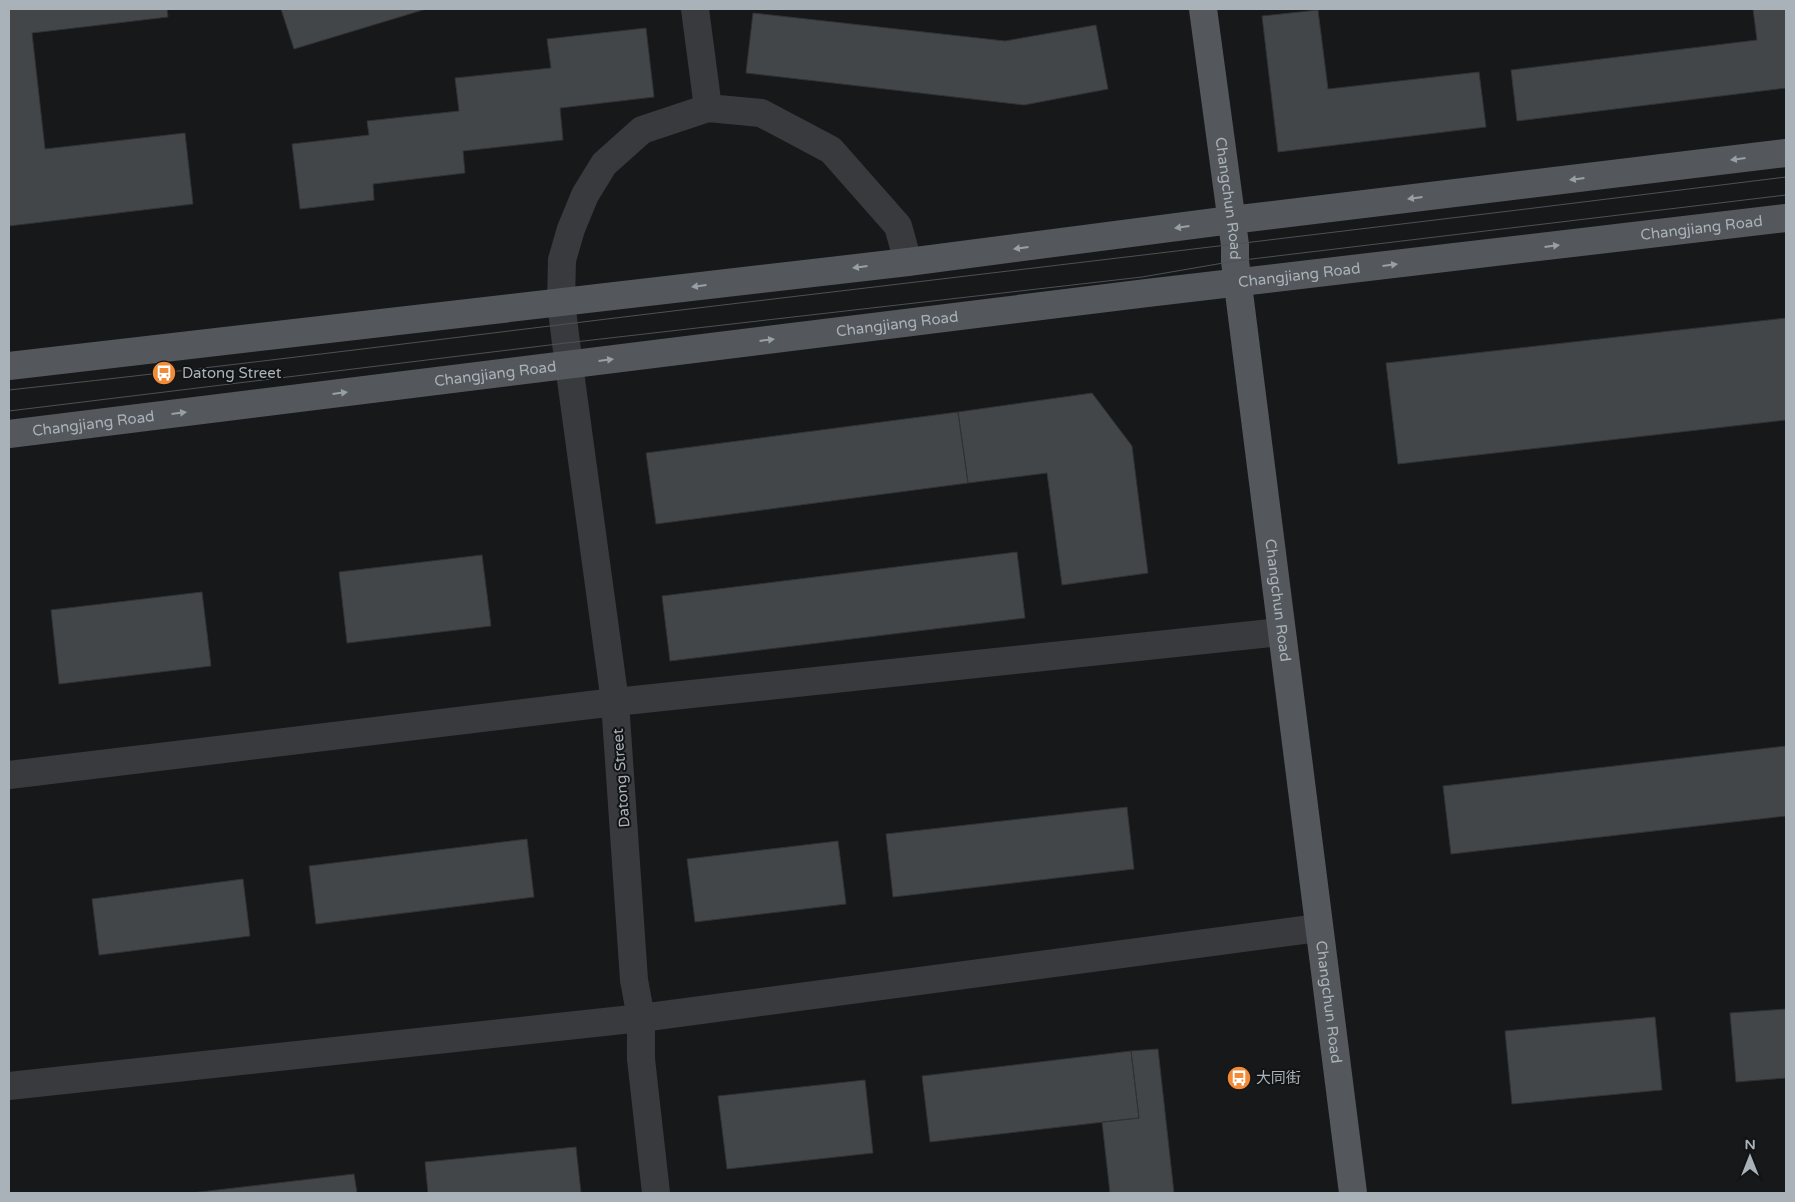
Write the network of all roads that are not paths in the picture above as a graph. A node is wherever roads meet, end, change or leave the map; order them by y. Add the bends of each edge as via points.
1 (695, 9) edge
2 (1203, 9) edge
3 (708, 108) junction
4 (1786, 153) edge
5 (1786, 218) edge
6 (1231, 220) junction
7 (908, 262) junction
8 (1238, 282) junction
9 (561, 302) junction
10 (569, 365) junction
11 (9, 366) edge
12 (9, 434) edge
13 (1281, 632) junction
14 (615, 702) junction
15 (9, 774) edge
16 (1318, 928) junction
17 (640, 1018) junction
18 (9, 1086) edge
19 (656, 1193) edge
20 (1353, 1193) edge

1 - 3 street
2 - 6 main road, Changchun Road
3 - 7 street via 761,113 831,150 898,226
3 - 9 street, Datong Street via 642,130 604,164 585,195 571,229 562,260
4 -> 6 main road
8 -> 5 main road, Changjiang Road
6 -> 7 main road
6 - 8 main road, Changchun Road
7 -> 9 main road
10 -> 8 main road, Changjiang Road
8 - 13 main road, Changchun Road
9 - 10 street, Datong Street
9 - 11 main road
12 -> 10 main road, Changjiang Road
10 - 14 street, Datong Street
13 - 14 street
13 - 16 main road, Changchun Road
14 - 15 street
14 - 17 street, Datong Street via 634,980
16 - 17 street
16 - 20 main road, Changchun Road
17 - 18 street
17 - 19 street, Datong Street via 640,1059

